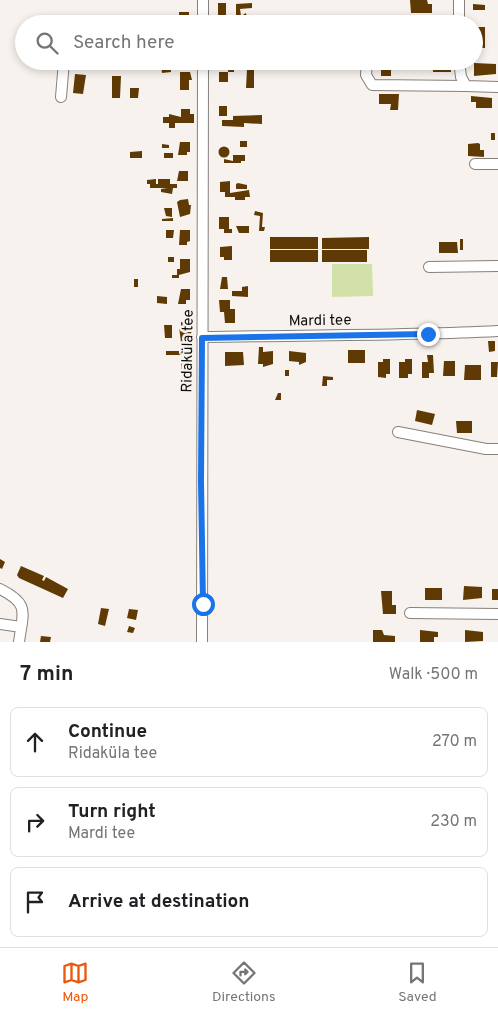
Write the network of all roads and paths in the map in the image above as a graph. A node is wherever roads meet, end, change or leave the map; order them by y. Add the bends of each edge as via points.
1 (202, 0) edge
2 (459, 0) edge
3 (202, 15) edge
4 (459, 15) edge
5 (63, 70) edge
6 (203, 70) edge
7 (366, 70) edge
8 (460, 70) edge
9 (466, 86) junction
10 (498, 87) edge
11 (61, 97) dead end
12 (476, 164) dead end
13 (498, 164) edge
14 (498, 266) edge
15 (429, 267) dead end
16 (498, 331) edge
17 (202, 338) junction
18 (398, 432) dead end
19 (498, 449) edge
20 (0, 589) edge
21 (410, 613) dead end
22 (498, 614) edge
23 (0, 624) edge
24 (21, 627) junction
25 (19, 642) edge
26 (202, 642) edge

1 - 3 street
2 - 4 street
5 - 11 street
6 - 17 street, Ridaküla tee
7 - 9 street via 372,84
8 - 9 street
9 - 10 street
12 - 13 street
14 - 15 street
16 - 17 street, Mardi tee
17 - 26 street, Ridaküla tee
18 - 19 street
20 - 24 street via 21,603
21 - 22 street
23 - 24 street
24 - 25 street

